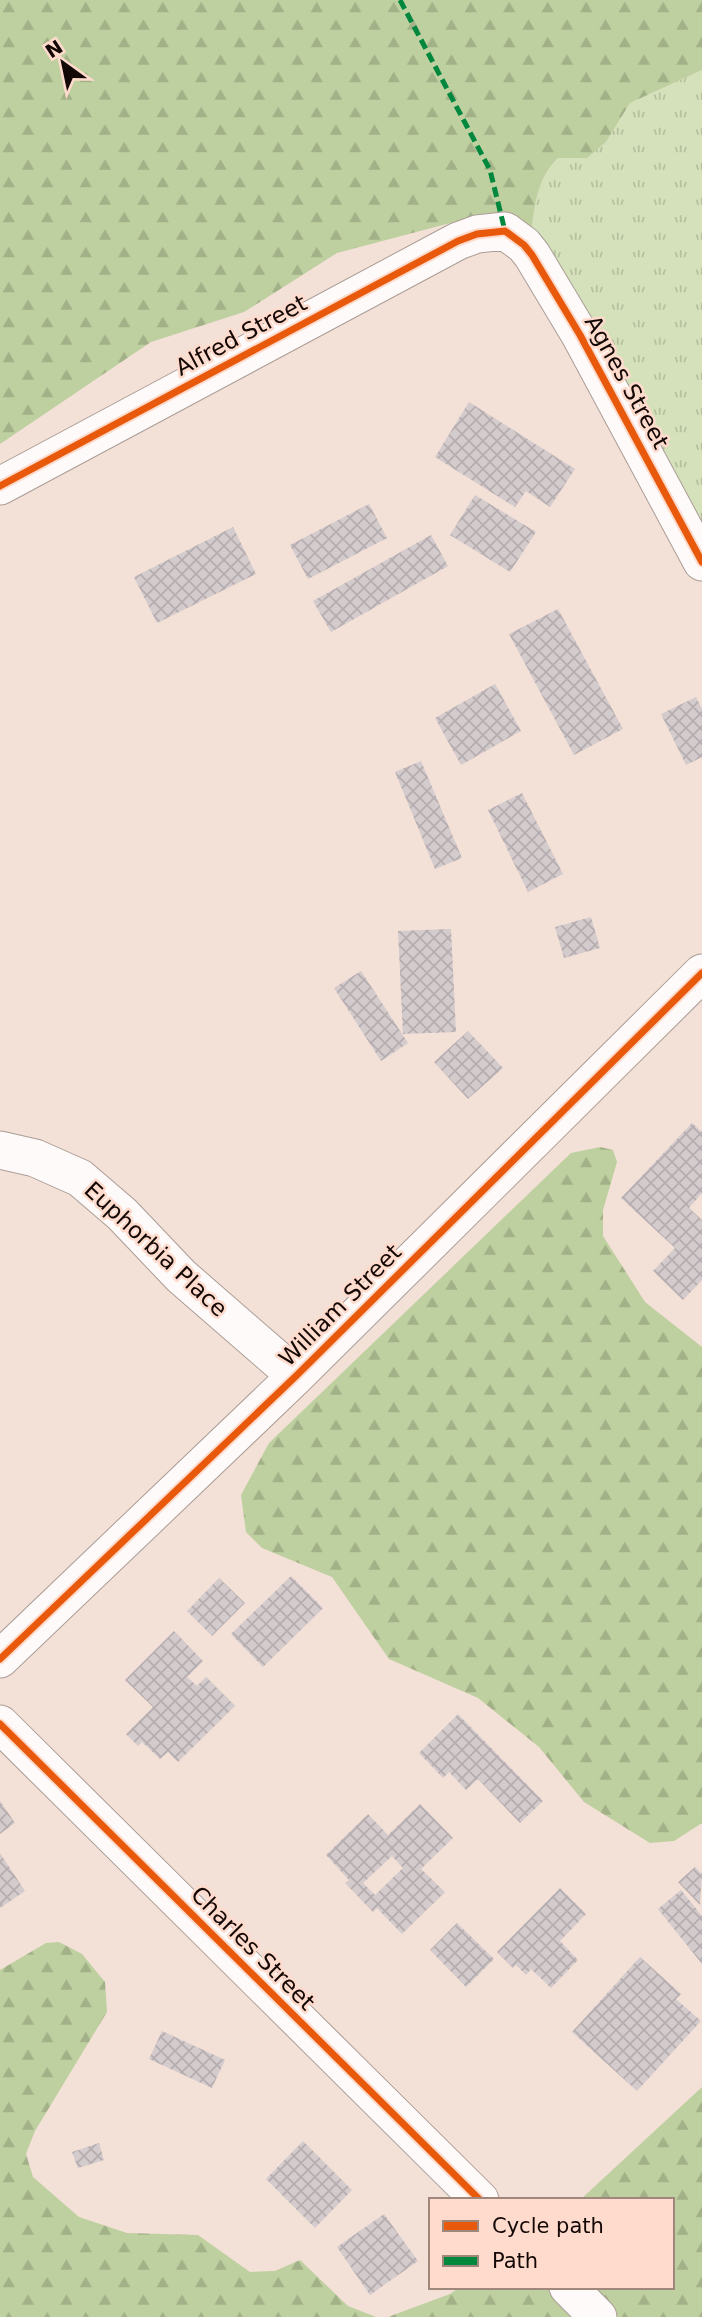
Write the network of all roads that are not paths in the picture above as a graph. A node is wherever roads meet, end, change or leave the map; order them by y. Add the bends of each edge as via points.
1 (505, 231) joint
2 (0, 485) edge
3 (702, 562) edge
4 (702, 973) edge
5 (0, 1150) edge
6 (296, 1376) junction
7 (0, 1659) edge
8 (0, 1724) edge
9 (478, 2198) edge
10 (570, 2289) edge
11 (598, 2317) edge

1 - 2 street, Alfred Street via 458,242
1 - 3 street, Agnes Street via 524,245 566,312
4 - 6 street, William Street
5 - 6 street, Euphorbia Place via 35,1158 80,1178 181,1276
6 - 7 street, William Street
8 - 9 street, Charles Street
10 - 11 street

